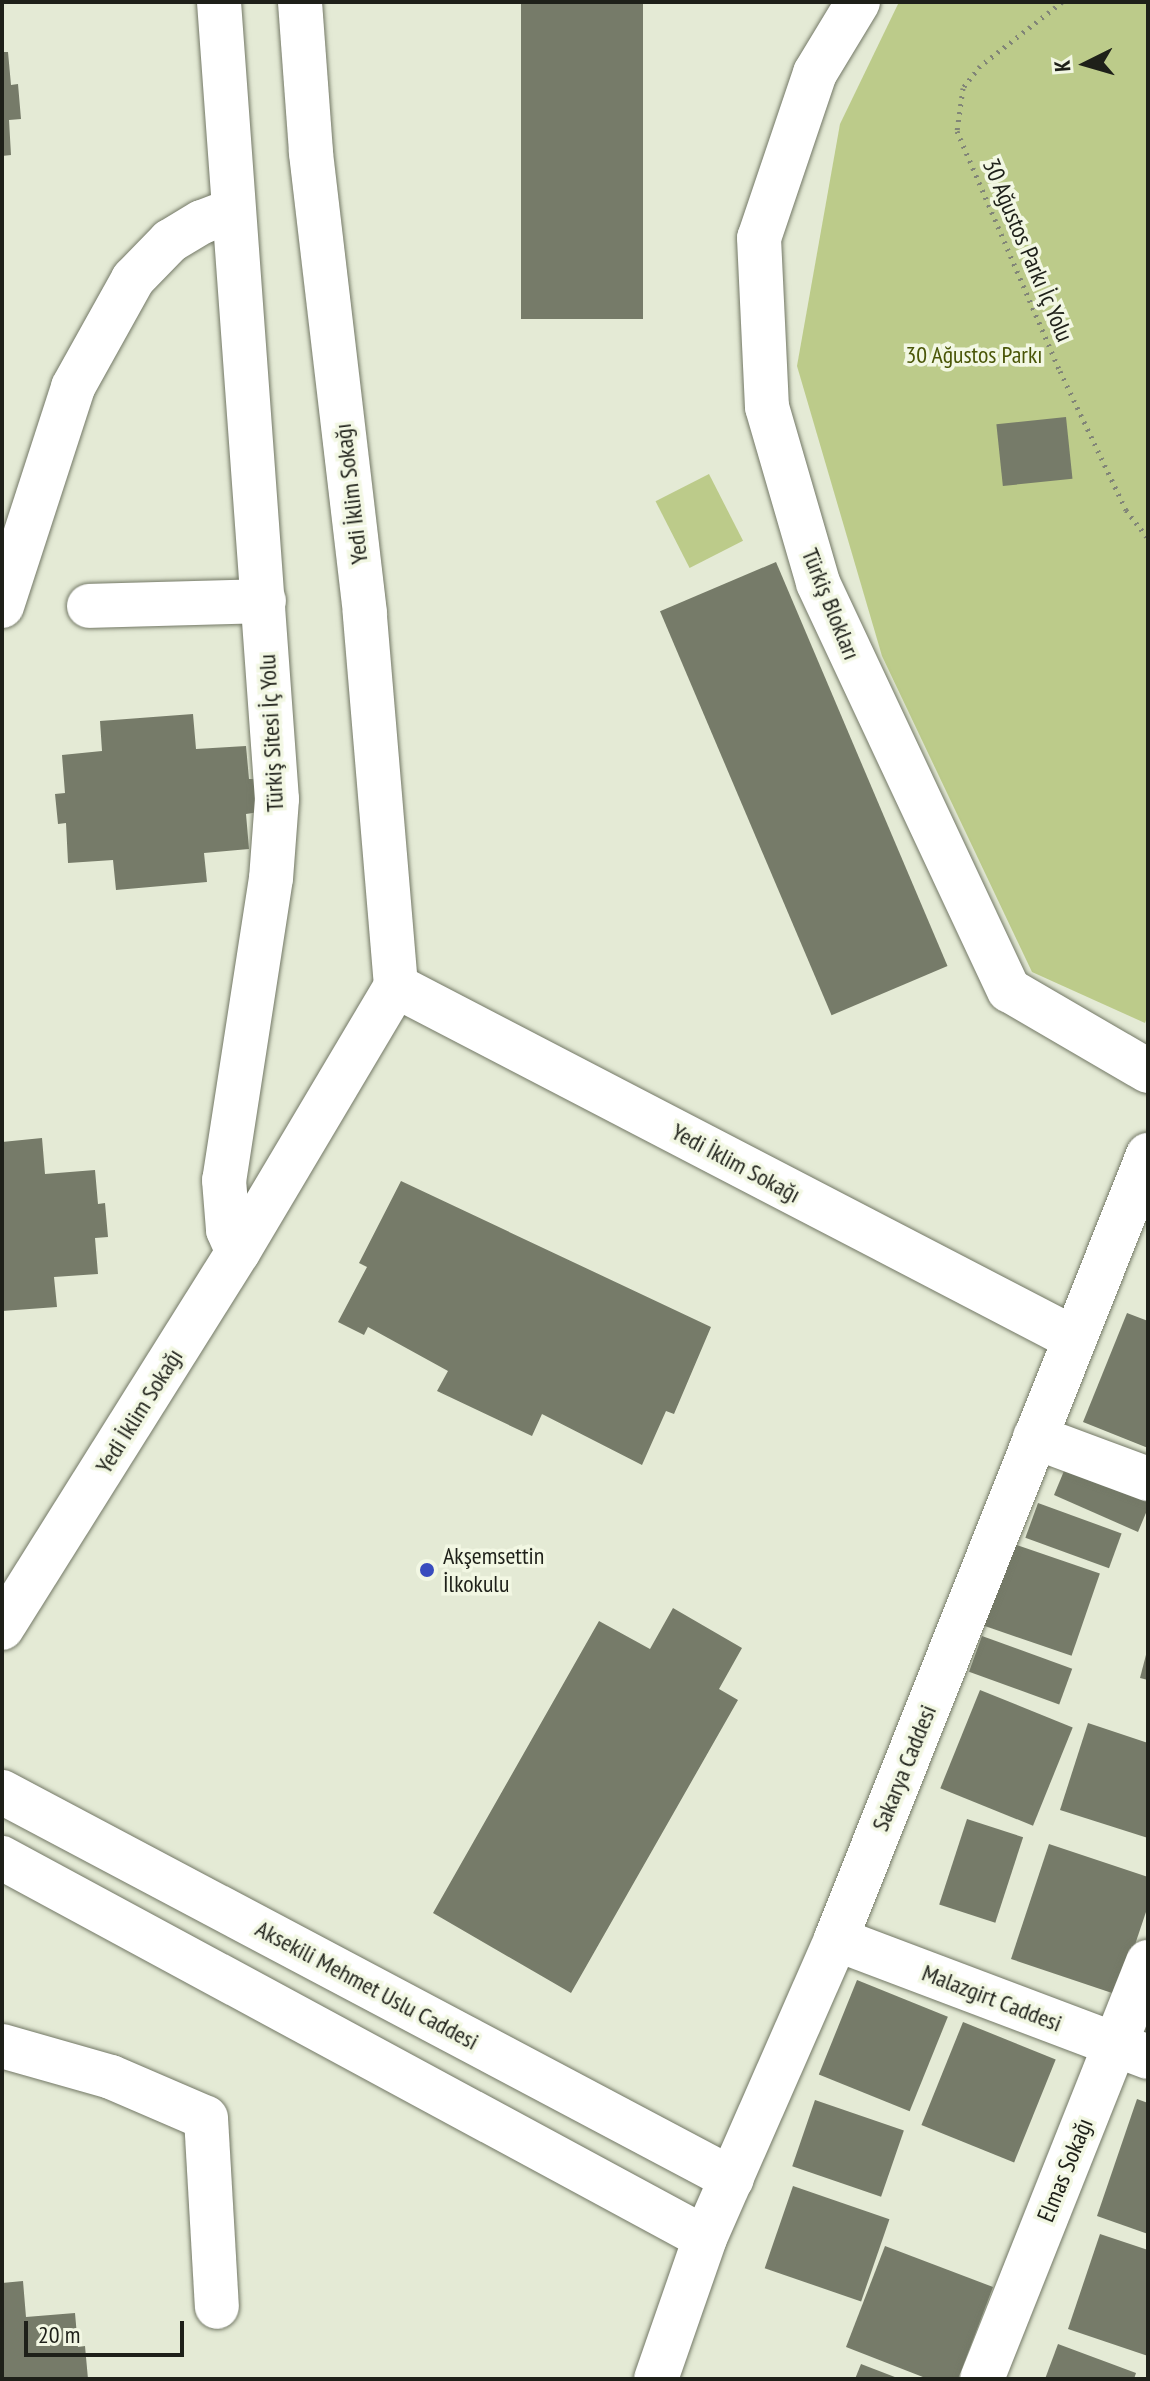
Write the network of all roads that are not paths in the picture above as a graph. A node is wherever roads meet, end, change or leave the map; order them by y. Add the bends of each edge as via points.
1 (219, 2) edge
2 (300, 2) edge
3 (858, 2) edge
4 (233, 210) junction
5 (264, 601) junction
6 (2, 606) edge
7 (89, 606) dead end
8 (396, 986) junction
9 (1148, 1071) edge
10 (1148, 1155) edge
11 (238, 1252) junction
12 (1075, 1339) junction
13 (1035, 1437) junction
14 (1148, 1479) edge
15 (2, 1628) edge
16 (2, 1792) edge
17 (2, 1858) edge
18 (836, 1939) junction
19 (1148, 1962) edge
20 (2, 2046) edge
21 (1131, 2051) edge
22 (732, 2179) junction
23 (705, 2238) junction
24 (217, 2307) dead end
25 (656, 2379) edge
26 (982, 2379) edge

1 - 4 street, Türkiş Sitesi İç Yolu
2 - 8 street, Yedi İklim Sokağı via 311,152 365,613
3 - 9 street, Türkiş Blokları via 815,73 759,238 767,407 818,583 1009,990
4 - 5 street, Türkiş Sitesi İç Yolu
4 - 6 street via 170,241 133,279 73,387
5 - 7 street
5 - 11 street, Türkiş Sitesi İç Yolu via 277,799 271,878 224,1180 228,1230
8 - 11 street, Yedi İklim Sokağı
8 - 12 street, Yedi İklim Sokağı
10 - 12 street, Sakarya Caddesi
11 - 15 street, Yedi İklim Sokağı
12 - 13 street, Sakarya Caddesi
13 - 14 street
13 - 18 street, Sakarya Caddesi
16 - 22 street, Aksekili Mehmet Uslu Caddesi
17 - 23 street
18 - 21 street, Malazgirt Caddesi
18 - 22 street, Sakarya Caddesi
19 - 21 street, Elmas Sokağı
20 - 24 street via 111,2077 206,2118
21 - 26 street, Elmas Sokağı
22 - 23 street, Sakarya Caddesi
23 - 25 street, Sakarya Caddesi

